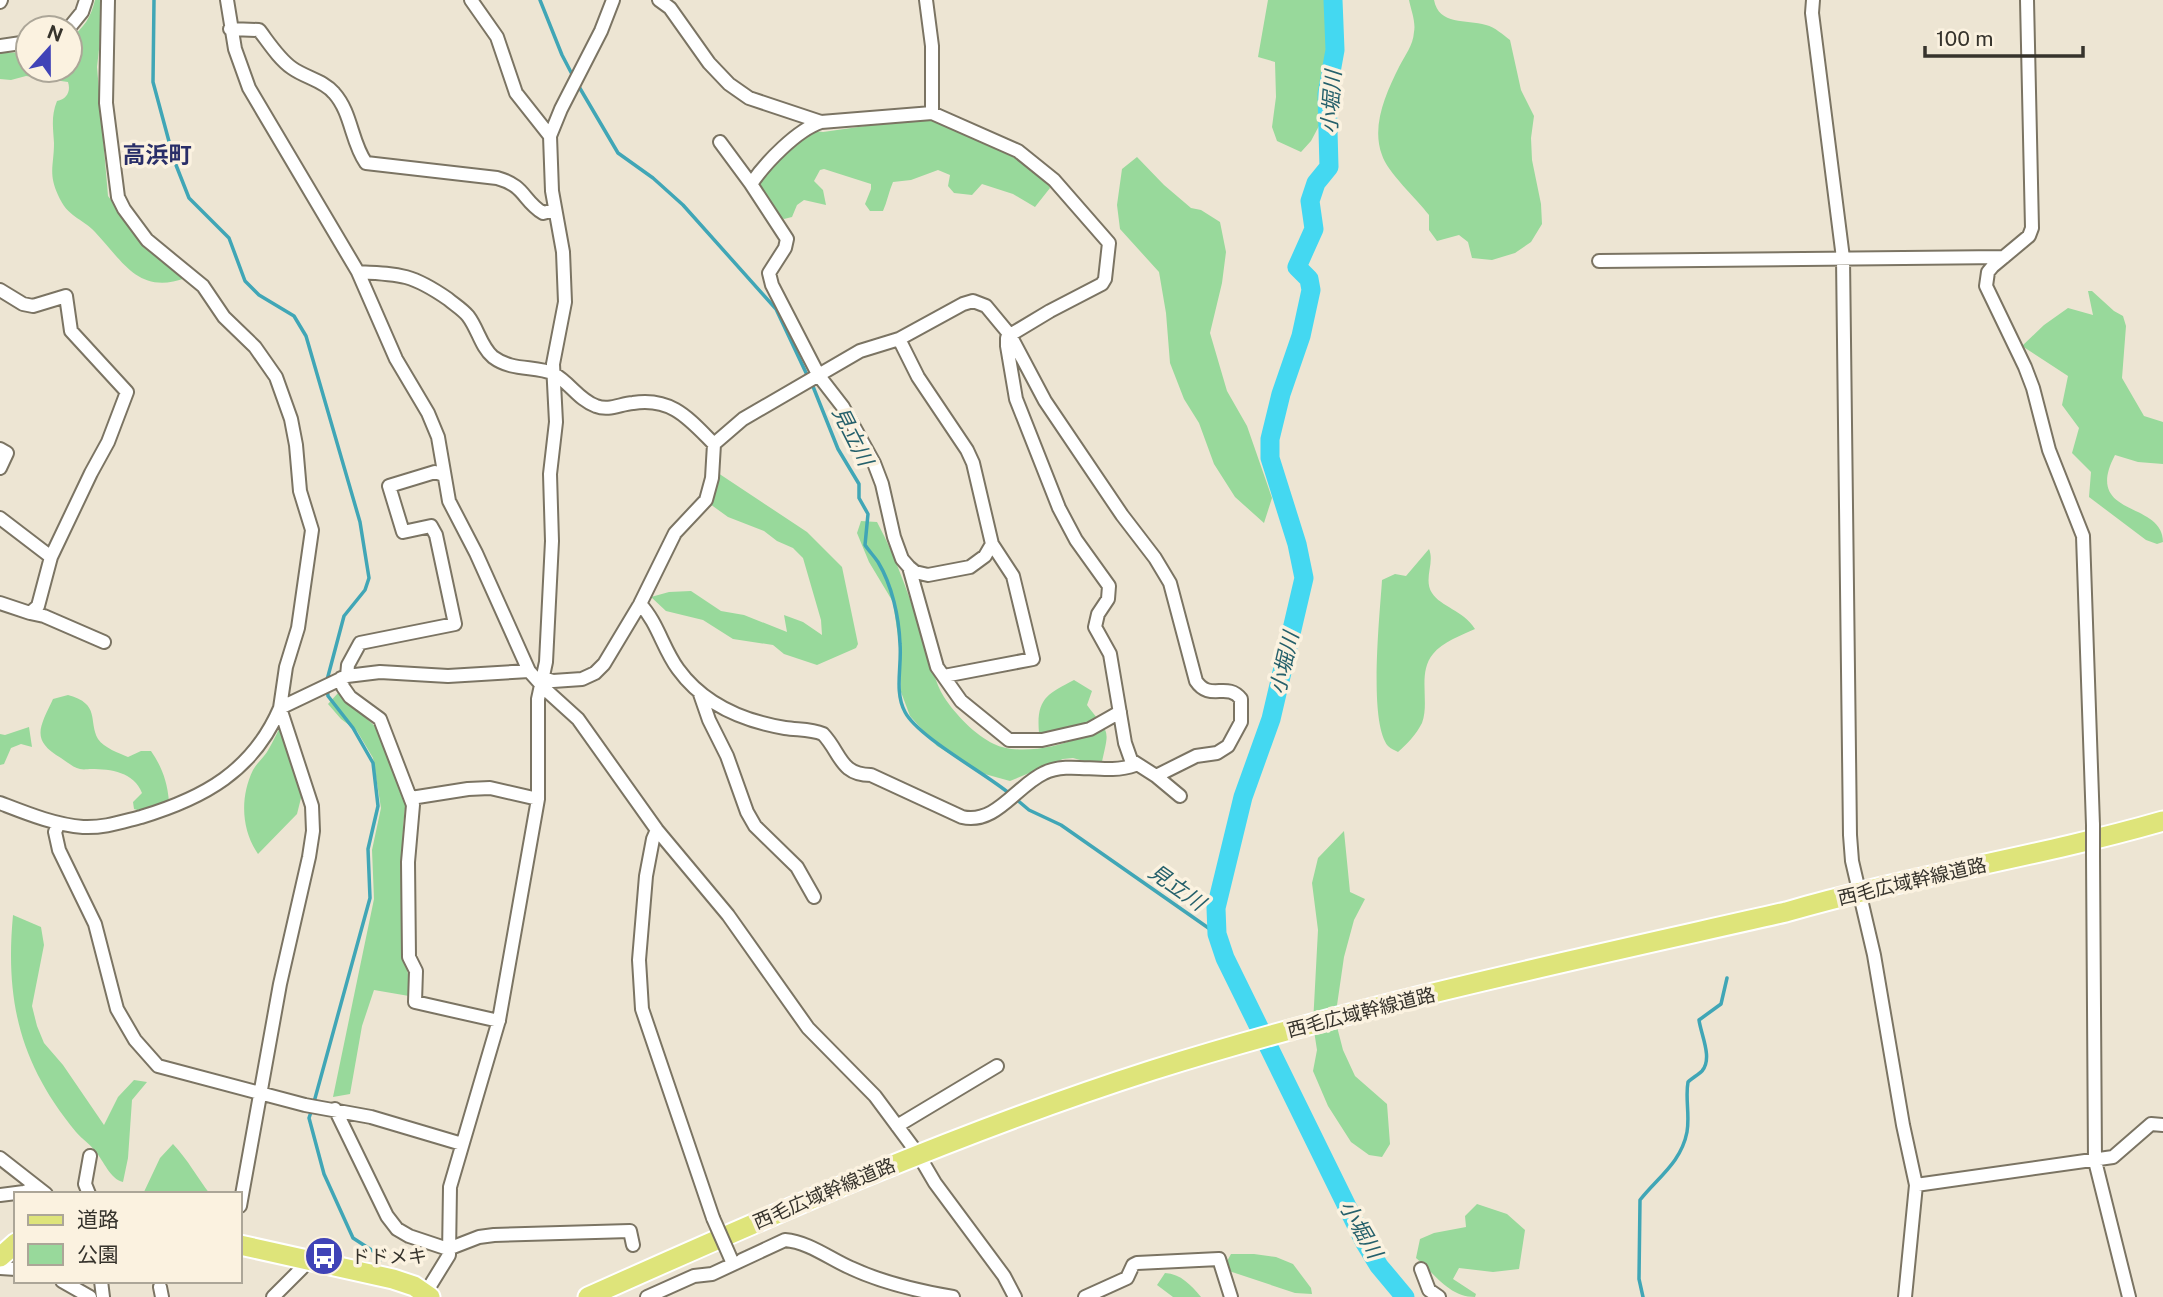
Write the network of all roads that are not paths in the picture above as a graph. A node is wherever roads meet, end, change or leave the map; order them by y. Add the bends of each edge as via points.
1 (108, 0) edge
2 (227, 0) edge
3 (471, 0) edge
4 (613, 0) edge
5 (659, 0) edge
6 (926, 0) edge
7 (1812, 0) edge
8 (2027, 0) edge
9 (230, 29) junction
10 (932, 113) junction
11 (821, 121) junction
12 (550, 136) junction
13 (720, 142) dead end
14 (751, 184) junction
15 (555, 210) junction
16 (2004, 257) junction
17 (1843, 258) junction
18 (1599, 261) dead end
19 (358, 272) junction
20 (0, 290) edge
21 (1010, 335) junction
22 (899, 339) junction
23 (553, 374) junction
24 (813, 378) junction
25 (714, 444) junction
26 (0, 449) edge
27 (0, 468) edge
28 (443, 475) junction
29 (0, 517) edge
30 (992, 544) junction
31 (51, 556) junction
32 (909, 567) junction
33 (0, 603) edge
34 (640, 604) junction
35 (30, 613) junction
36 (104, 642) dead end
37 (529, 670) junction
38 (944, 676) junction
39 (344, 677) junction
40 (541, 682) junction
41 (700, 693) junction
42 (280, 708) junction
43 (1120, 712) junction
44 (1135, 765) junction
45 (1156, 776) junction
46 (1180, 796) dead end
47 (411, 798) junction
48 (538, 799) junction
49 (0, 803) edge
50 (2163, 821) edge
51 (59, 823) junction
52 (657, 830) junction
53 (1861, 892) junction
54 (814, 897) dead end
55 (499, 1021) junction
56 (997, 1066) dead end
57 (260, 1093) junction
58 (335, 1109) junction
59 (2163, 1125) edge
60 (897, 1126) junction
61 (462, 1144) junction
62 (918, 1154) junction
63 (90, 1156) dead end
64 (0, 1158) edge
65 (2095, 1161) junction
66 (1916, 1185) junction
67 (42, 1190) edge
68 (24, 1192) edge
69 (88, 1192) edge
70 (242, 1195) edge
71 (14, 1245) edge
72 (242, 1245) edge
73 (633, 1245) dead end
74 (448, 1249) junction
75 (0, 1257) edge
76 (305, 1260) junction
77 (732, 1262) junction
78 (1421, 1269) dead end
79 (66, 1283) edge
80 (427, 1295) edge
81 (1431, 1295) edge
82 (90, 1297) edge
83 (273, 1297) edge
84 (589, 1297) edge
85 (646, 1297) edge
86 (953, 1297) edge
87 (1016, 1297) edge
88 (1085, 1297) edge
89 (1231, 1297) edge
90 (1905, 1297) edge
91 (2129, 1297) edge

1 - 42 street via 106,103 118,197 147,240 203,286 224,317 255,347 276,377 291,419 300,491 312,530 298,628
2 - 9 street
3 - 12 street via 497,37 516,93
4 - 12 street
5 - 11 street via 729,84 749,98
6 - 10 street via 932,46
7 - 17 street
8 - 16 street via 2032,228
9 - 15 street via 259,30 294,70 325,84 344,107 366,163 497,178 520,188 543,213
9 - 19 street via 249,88
10 - 11 street
10 - 21 street via 1018,151 1054,180 1109,243 1102,284
11 - 14 street via 781,150
12 - 15 street
13 - 14 street
14 - 24 street via 787,239 770,279
15 - 23 street via 565,302
16 - 17 street
16 - 65 street, bridge via 1988,272 1986,286 2025,367 2049,450 2083,536 2093,825
17 - 18 street
17 - 53 street via 1850,835
19 - 23 street via 412,278 461,309 496,359
19 - 28 street via 396,359 435,427
20 - 31 street via 33,306 66,296 72,331 127,392 108,442
21 - 22 street via 986,306 969,301
21 - 43 street via 1007,346 1016,399 1032,440 1067,526 1109,586 1095,627 1110,654
21 - 45 street via 1045,401 1170,583 1196,681 1208,692 1232,691 1241,699 1241,722 1228,746
22 - 24 street via 860,351
22 - 30 street via 973,463
23 - 25 street via 599,407 634,402 669,405
23 - 40 street via 552,541
24 - 25 street via 743,419
24 - 32 street via 850,418 874,463 894,537
25 - 34 street via 706,500 675,533
26 - 27 street via 7,453
28 - 37 street via 449,501
28 - 39 street via 435,472 389,486 403,533 431,526 436,536 455,624 360,643
29 - 31 street
30 - 32 street via 970,567 928,575
30 - 38 street via 1013,576 1032,659
31 - 35 street via 38,606
32 - 38 street via 937,667
33 - 35 street
34 - 40 street via 600,669 582,679
34 - 41 street via 657,626 678,669
35 - 36 street
37 - 39 street via 448,676 380,672
37 - 40 street
38 - 43 street via 961,701 1009,740 1042,740 1090,729
39 - 42 street
39 - 47 street via 342,687 380,719
40 - 48 street
40 - 52 street via 578,719
41 - 44 street via 735,715 759,723 823,734 841,763 859,775 871,775 962,817 985,817 1048,771 1108,771
41 - 54 street via 747,812 797,867
42 - 51 street via 247,760 203,794 111,826
42 - 57 street via 312,806 313,831
43 - 44 street via 1125,743
44 - 45 street
45 - 46 street
47 - 48 street via 490,788
47 - 55 street via 409,957 416,971 415,1002
48 - 55 street
49 - 51 street
50 - 53 main road, 西毛広域幹線道路
51 - 57 street via 55,832 59,850 88,907 117,1009 135,1040 164,1069
52 - 60 street via 728,915 808,1028 875,1096
52 - 77 street, bridge via 646,876 639,960 642,1009
53 - 62 main road, 西毛広域幹線道路 via 1364,1010 1202,1055
53 - 66 street
55 - 61 street
56 - 60 street
57 - 58 street
57 - 70 street
58 - 61 street
58 - 74 street via 391,1223 409,1236
59 - 65 street via 2151,1124 2113,1157
60 - 62 street
61 - 74 street via 448,1200
62 - 84 main road, 西毛広域幹線道路
62 - 87 street
63 - 69 street via 85,1184
64 - 67 street
65 - 66 street
65 - 91 street
66 - 90 street
67 - 68 street
71 - 75 main road
72 - 76 main road
73 - 74 street via 630,1231 494,1235
74 - 80 street
76 - 80 main road via 393,1279
76 - 83 street
77 - 85 street via 712,1274 694,1276
77 - 86 street via 785,1240 796,1241 911,1290
78 - 81 street
79 - 82 street
88 - 89 street via 1127,1278 1137,1263 1219,1259

